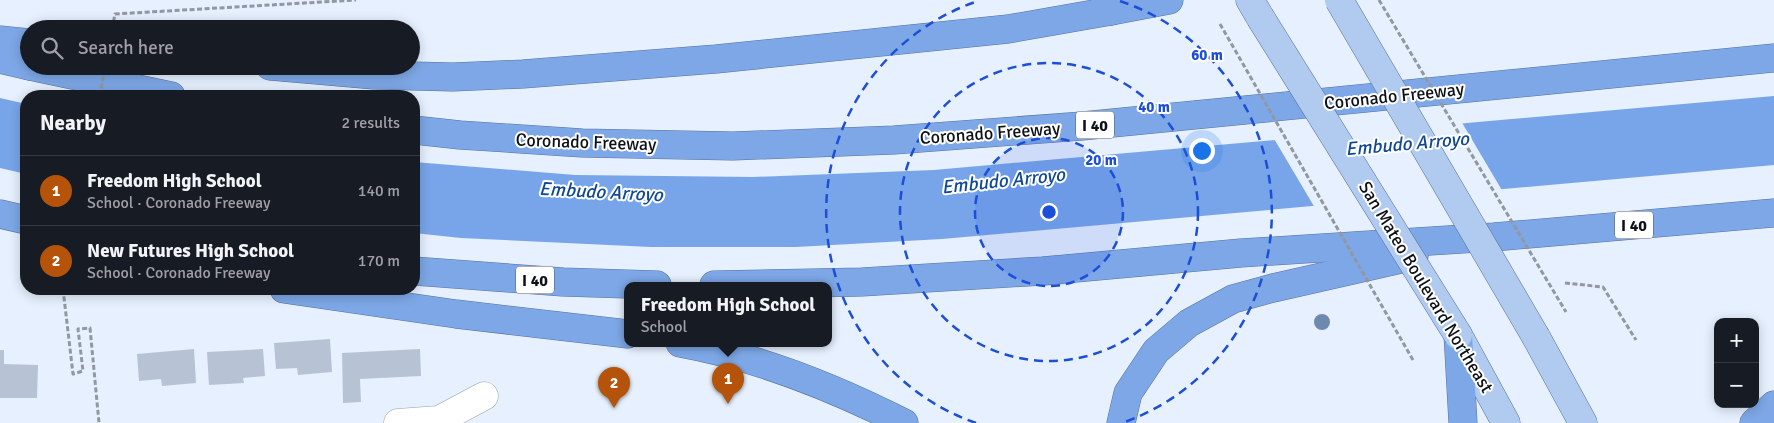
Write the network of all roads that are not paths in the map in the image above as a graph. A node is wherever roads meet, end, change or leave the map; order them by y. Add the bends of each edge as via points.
1 (1169, 0) edge
2 (1340, 0) edge
3 (1115, 6) edge
4 (1255, 9) edge
5 (0, 40) edge
6 (20, 42) edge
7 (1774, 58) edge
8 (0, 59) edge
9 (20, 64) edge
10 (72, 75) edge
11 (374, 75) edge
12 (143, 90) edge
13 (420, 131) edge
14 (1774, 213) edge
15 (0, 214) edge
16 (20, 219) edge
17 (1494, 237) junction
18 (420, 271) edge
19 (832, 283) edge
20 (624, 284) edge
21 (325, 295) edge
22 (624, 334) edge
23 (1458, 335) junction
24 (702, 347) edge
25 (484, 396) dead end
26 (1774, 405) edge
27 (398, 423) edge
28 (904, 423) edge
29 (1121, 423) edge
30 (1463, 423) edge
31 (1506, 423) edge
32 (1584, 423) edge
33 (1754, 423) edge

1 - 3 highway
2 - 32 main road, bridge
3 - 11 highway via 1008,29 716,59 523,74 453,77
4 - 23 main road, San Mateo Boulevard Northeast, bridge
5 - 6 highway
7 - 13 highway, Coronado Freeway / I 40 via 1082,126 894,140 733,146 592,144
8 - 9 highway
10 - 12 highway
14 - 17 highway, I 40
15 - 16 highway
17 - 19 highway, I 40 via 1241,253 1043,271
17 - 29 highway via 1233,299 1189,322 1156,351 1128,393
18 - 20 highway, I 40
21 - 22 highway
23 - 30 highway
23 - 31 main road, San Mateo Boulevard Northeast
24 - 28 highway via 780,369
25 - 27 street via 438,420
26 - 33 highway

